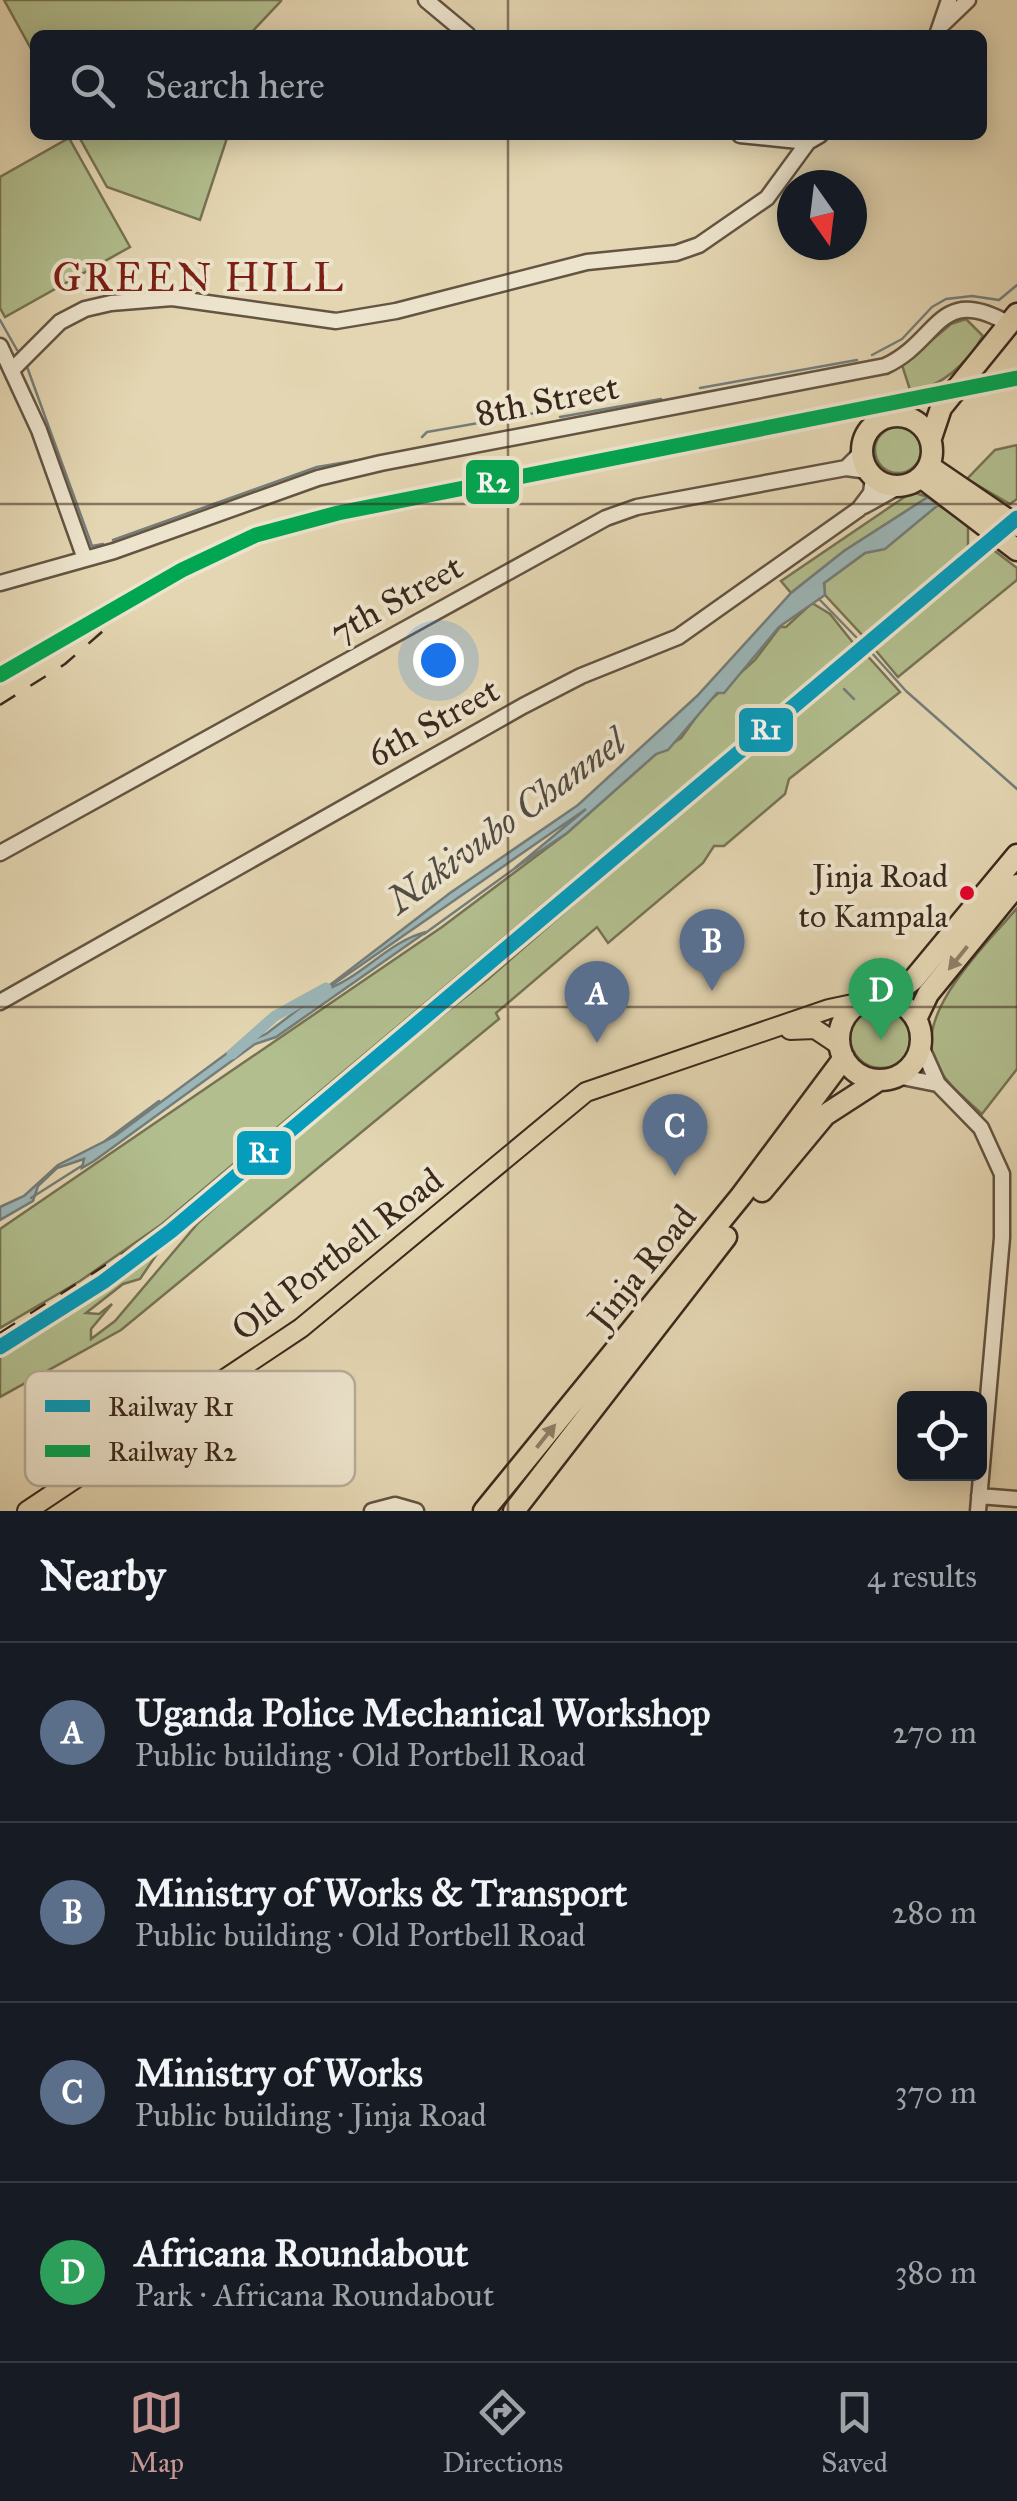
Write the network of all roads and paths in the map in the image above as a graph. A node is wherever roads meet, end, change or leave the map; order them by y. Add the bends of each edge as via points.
1 (426, 0) edge
2 (950, 0) edge
3 (968, 0) edge
4 (462, 30) edge
5 (940, 30) edge
6 (813, 140) edge
7 (1013, 319) edge
8 (0, 346) edge
9 (12, 369) junction
10 (941, 408) junction
11 (907, 417) junction
12 (931, 438) junction
13 (862, 467) junction
14 (943, 484) junction
15 (900, 486) junction
16 (859, 509) junction
17 (1017, 526) edge
18 (1017, 550) edge
19 (84, 556) junction
20 (0, 584) edge
21 (0, 853) edge
22 (1017, 856) edge
23 (1017, 885) edge
24 (888, 999) junction
25 (0, 1002) edge
26 (862, 1002) junction
27 (916, 1019) junction
28 (921, 1046) junction
29 (841, 1052) junction
30 (888, 1078) junction
31 (938, 1084) junction
32 (579, 1102) junction
33 (241, 1371) edge
34 (65, 1486) edge
35 (1017, 1499) edge
36 (978, 1504) edge
37 (492, 1509) edge
38 (27, 1511) edge
39 (372, 1511) edge
40 (416, 1511) edge
41 (514, 1511) edge

1 - 4 street
2 - 5 street
3 - 5 street
6 - 9 street via 767,198 699,245 676,253 588,262 336,320 172,298 125,301 60,322
7 - 10 highway
7 - 19 street, 8th Street via 961,308 885,366 381,463
8 - 9 street
9 - 19 street
10 - 11 highway
10 - 12 highway
11 - 12 highway
11 - 13 highway via 874,424
12 - 14 highway
13 - 15 highway
13 - 16 street, 6th Street via 871,492
13 - 21 street, 7th Street via 606,518
14 - 15 highway
14 - 17 highway
14 - 18 highway
15 - 16 street
16 - 25 street, 6th Street via 678,637 523,706
19 - 20 street
22 - 24 highway via 914,979
23 -> 27 highway via 928,994
24 - 26 highway
24 - 27 highway
26 - 29 highway via 844,1020
26 - 32 main road, Old Portbell Road via 591,1090
27 - 28 highway
28 - 30 highway via 916,1058
28 - 31 street
29 - 30 highway via 865,1077
29 - 32 main road, Old Portbell Road via 815,1029 786,1030
37 -> 29 highway, Jinja Road via 730,1210
30 - 31 street
30 - 41 highway, Jinja Road via 825,1115 791,1154
31 - 36 street via 982,1128 1002,1174
32 - 33 main road, Old Portbell Road
34 - 38 main road, Old Portbell Road
35 - 36 street
39 - 40 street via 395,1505

